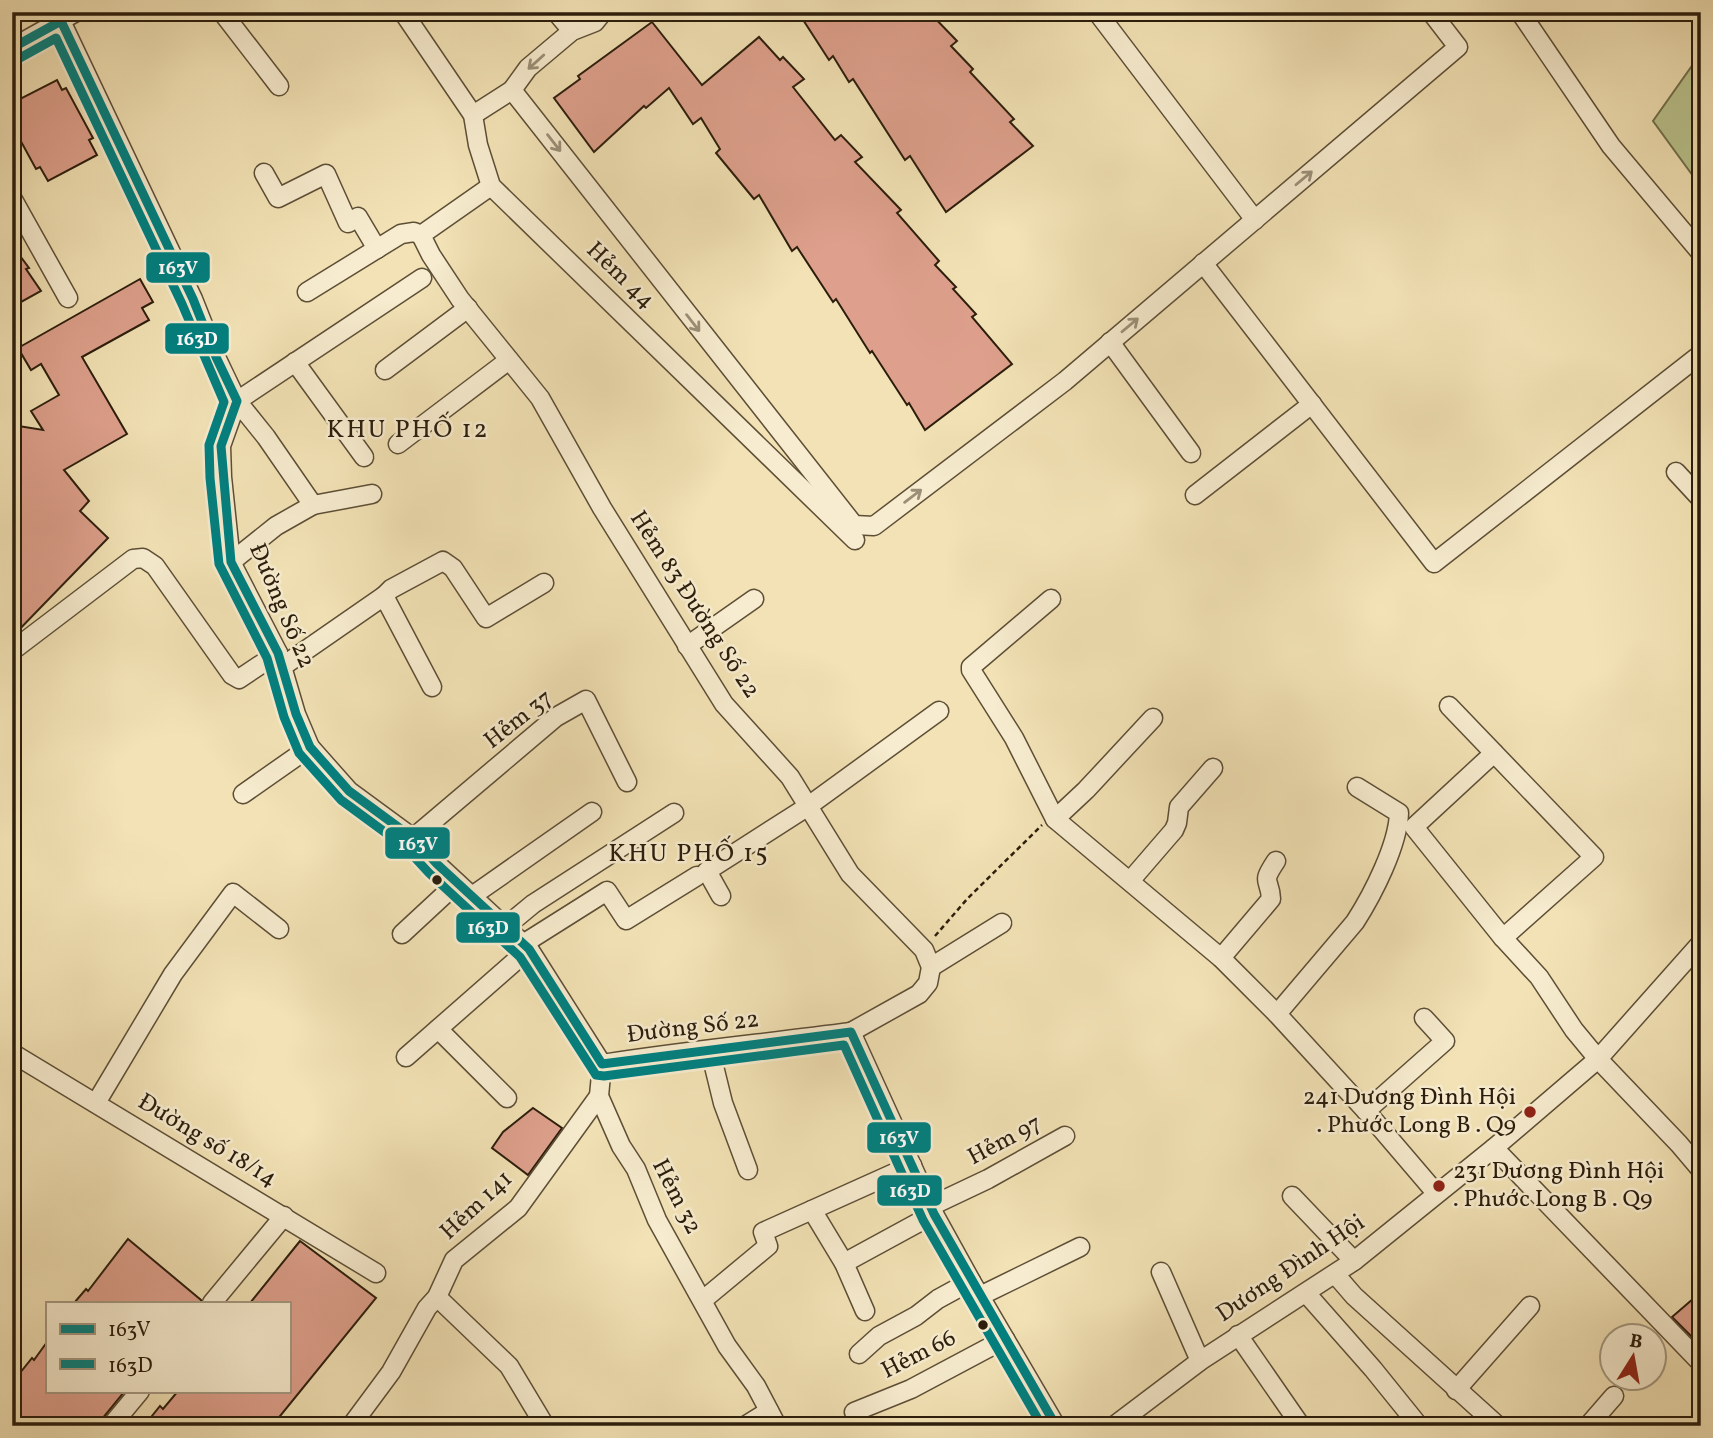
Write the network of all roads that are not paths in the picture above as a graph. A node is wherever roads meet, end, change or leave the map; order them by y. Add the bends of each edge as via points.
1 (222, 12) edge
2 (403, 12) edge
3 (556, 12) edge
4 (603, 12) edge
5 (1097, 12) edge
6 (1520, 12) edge
7 (1440, 16) edge
8 (68, 17) edge
9 (572, 31) junction
10 (12, 48) edge
11 (279, 86) dead end
12 (512, 89) junction
13 (473, 115) junction
14 (264, 173) dead end
15 (491, 186) junction
16 (13, 200) edge
17 (1255, 220) junction
18 (421, 235) junction
19 (377, 249) junction
20 (1701, 253) edge
21 (1203, 263) junction
22 (422, 278) dead end
23 (307, 292) dead end
24 (68, 298) dead end
25 (468, 309) junction
26 (1110, 342) junction
27 (1701, 354) edge
28 (509, 360) junction
29 (295, 362) junction
30 (384, 370) dead end
31 (237, 401) junction
32 (1312, 404) junction
33 (398, 444) dead end
34 (1191, 453) dead end
35 (363, 457) dead end
36 (1676, 472) dead end
37 (372, 494) dead end
38 (1195, 495) dead end
39 (1701, 499) edge
40 (313, 505) junction
41 (855, 540) dead end
42 (231, 562) junction
43 (544, 583) dead end
44 (384, 596) junction
45 (1051, 598) dead end
46 (754, 599) dead end
47 (687, 646) junction
48 (12, 652) edge
49 (281, 660) junction
50 (432, 687) dead end
51 (1448, 706) dead end
52 (939, 711) dead end
53 (1153, 718) dead end
54 (310, 747) junction
55 (1494, 753) junction
56 (1213, 768) dead end
57 (627, 782) dead end
58 (1357, 787) dead end
59 (243, 794) dead end
60 (807, 807) junction
61 (592, 812) dead end
62 (674, 814) dead end
63 (1054, 817) junction
64 (413, 838) junction
65 (1276, 861) dead end
66 (697, 876) dead end
67 (1130, 881) junction
68 (457, 883) junction
69 (472, 895) junction
70 (721, 896) dead end
71 (1002, 923) dead end
72 (504, 928) junction
73 (279, 929) dead end
74 (402, 934) dead end
75 (1503, 938) junction
76 (526, 946) junction
77 (1697, 955) edge
78 (1222, 958) junction
79 (931, 967) junction
80 (1277, 1014) junction
81 (1424, 1018) dead end
82 (438, 1029) junction
83 (851, 1032) junction
84 (710, 1050) junction
85 (12, 1053) edge
86 (406, 1057) dead end
87 (1598, 1059) junction
88 (601, 1064) junction
89 (599, 1096) junction
90 (507, 1098) dead end
91 (96, 1103) junction
92 (1366, 1111) junction
93 (1065, 1136) dead end
94 (1494, 1147) junction
95 (912, 1166) junction
96 (748, 1170) dead end
97 (1701, 1170) edge
98 (1436, 1193) junction
99 (1292, 1196) dead end
100 (812, 1210) junction
101 (932, 1210) junction
102 (284, 1216) junction
103 (1080, 1247) dead end
104 (1354, 1261) junction
105 (844, 1263) junction
106 (1161, 1272) dead end
107 (376, 1273) dead end
108 (1335, 1274) junction
109 (975, 1289) junction
110 (1306, 1293) junction
111 (437, 1297) junction
112 (703, 1300) junction
113 (213, 1302) edge
114 (1530, 1306) dead end
115 (865, 1311) dead end
116 (1238, 1335) junction
117 (1004, 1339) junction
118 (859, 1354) dead end
119 (1200, 1361) junction
120 (1701, 1363) edge
121 (1456, 1390) junction
122 (138, 1392) edge
123 (1615, 1396) dead end
124 (855, 1412) dead end
125 (773, 1418) edge
126 (1137, 1420) edge
127 (361, 1421) edge
128 (111, 1426) edge
129 (545, 1426) edge
130 (746, 1426) edge
131 (1056, 1426) edge
132 (1114, 1426) edge
133 (1301, 1426) edge
134 (1419, 1426) edge
135 (1498, 1426) edge
136 (1588, 1426) edge

1 - 11 street
2 - 13 street, Hẻm 44
3 - 9 street
4 - 9 street via 594,22
5 - 17 street
6 - 20 street via 1611,146
17 -> 7 street via 1458,47
8 - 10 street
8 - 31 street
9 -> 12 street via 528,68
12 - 13 street
12 -> 26 street via 855,525 874,526
13 - 15 street, Hẻm 44
14 - 19 street via 278,198 326,174 348,223 358,217
15 - 18 street
15 - 41 street, Hẻm 44
16 - 24 street
17 - 21 street
18 - 19 street via 401,234
18 - 25 street, Hẻm 83 Đường Số 22
19 - 23 street
26 -> 21 street
21 - 32 street
22 - 29 street
25 - 28 street, Hẻm 83 Đường Số 22
25 - 30 street
26 - 34 street
27 - 32 street via 1434,563
28 - 33 street
28 - 47 street, Hẻm 83 Đường Số 22 via 540,398
29 - 31 street
29 - 35 street
31 - 40 street
31 - 42 street, Đường Số 22 via 221,446
32 - 38 street
36 - 39 street
37 - 40 street
40 - 42 street via 276,526
42 - 49 street, Đường Số 22
43 - 44 street via 486,618 448,562
44 - 49 street
44 - 50 street
45 - 63 street via 971,670 1014,738
46 - 47 street
47 - 60 street, Hẻm 83 Đường Số 22 via 724,704 790,777
48 - 49 street via 133,559 143,558 155,566 232,676 239,679
49 - 54 street, Đường Số 22
51 - 55 street
52 - 60 street
53 - 63 street via 1086,790
54 - 59 street
54 - 64 street, Đường Số 22 via 349,791
55 - 75 street via 1414,827
55 - 75 street via 1594,857
56 - 67 street via 1179,807 1174,830
57 - 64 street, Hẻm 37 via 586,700 556,717
58 - 80 street via 1399,813 1394,843 1354,922
60 - 70 street via 707,872
60 - 79 street, Hẻm 83 Đường Số 22 via 850,874 924,950
61 - 69 street
62 - 72 street via 533,904
63 - 67 street
64 - 68 street, Đường Số 22
65 - 78 street via 1266,884 1271,899
66 - 76 street via 626,920 607,891
67 - 78 street
68 - 69 street, Đường Số 22
68 - 74 street
69 - 72 street, Đường Số 22
71 - 79 street
72 - 76 street, Đường Số 22
73 - 91 street via 233,893 173,974
75 - 87 street via 1539,977
76 - 82 street
76 - 88 street, Đường Số 22
77 - 87 street, Dương Đình Hội
78 - 80 street
79 - 83 street via 928,983 919,994
80 - 92 street
81 - 92 street via 1445,1041
82 - 86 street
82 - 90 street
83 - 84 street, Đường Số 22
83 - 95 street
84 - 88 street, Đường Số 22
84 - 96 street via 723,1103
85 - 91 street, Đường số 18/14
87 - 94 street, Dương Đình Hội
87 - 97 street
88 - 89 street, Hẻm 32
89 - 111 street, Hẻm 141 via 518,1208 454,1260
89 - 112 street, Hẻm 32 via 657,1220
91 - 102 street, Đường số 18/14
92 - 98 street
93 - 101 street, Hẻm 97
94 - 98 street, Dương Đình Hội
94 - 120 street
95 - 100 street
95 - 101 street
98 - 104 street, Dương Đình Hội
99 - 104 street
100 - 105 street
100 - 112 street via 762,1232 768,1246
101 - 105 street, Hẻm 97
101 - 109 street
102 - 107 street, Đường số 18/14
102 - 113 street
103 - 109 street
104 - 108 street, Dương Đình Hội
105 - 115 street
106 - 119 street
108 - 110 street, Dương Đình Hội
108 - 121 street
109 - 117 street
109 - 118 street via 938,1299
110 - 116 street, Dương Đình Hội
110 - 134 street
111 - 127 street, Hẻm 141
111 - 129 street via 509,1366
112 - 125 street, Hẻm 32
114 - 121 street
116 - 119 street, Dương Đình Hội
116 - 133 street
117 - 124 street, Hẻm 66 via 911,1389
117 - 131 street
119 - 126 street, Dương Đình Hội
121 - 135 street
122 - 128 street
123 - 136 street
125 - 130 street
126 - 132 street, Dương Đình Hội

